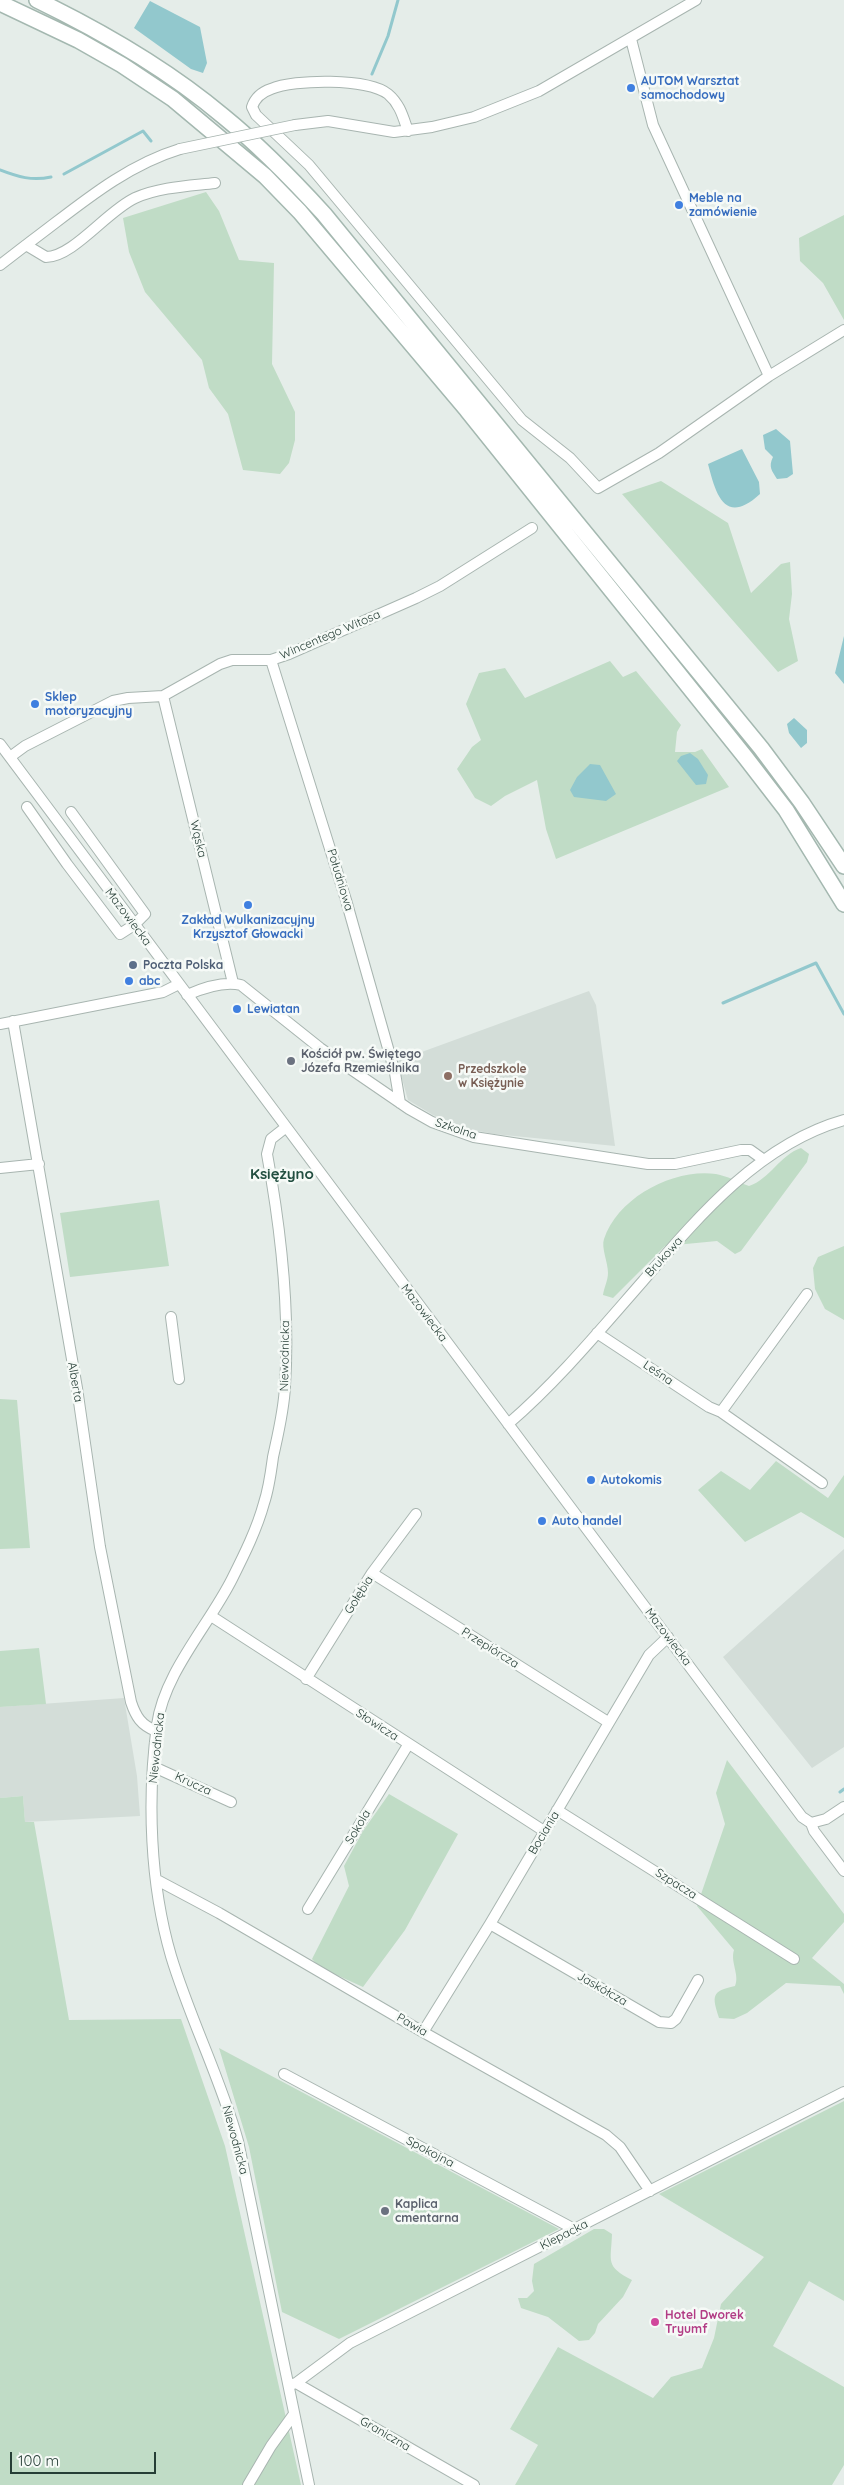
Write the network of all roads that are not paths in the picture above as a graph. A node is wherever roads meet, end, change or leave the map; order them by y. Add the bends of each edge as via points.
1 (37, 0) edge
2 (696, 0) edge
3 (0, 3) edge
4 (631, 39) junction
5 (408, 131) junction
6 (215, 183) dead end
7 (26, 245) junction
8 (0, 265) edge
9 (844, 330) edge
10 (769, 376) junction
11 (532, 528) dead end
12 (271, 660) junction
13 (163, 696) junction
14 (4, 753) edge
15 (27, 807) dead end
16 (71, 812) dead end
17 (844, 866) edge
18 (844, 904) edge
19 (134, 925) junction
20 (232, 983) junction
21 (179, 984) junction
22 (187, 995) junction
23 (13, 1021) junction
24 (0, 1024) edge
25 (400, 1103) junction
26 (844, 1120) edge
27 (285, 1128) junction
28 (764, 1160) junction
29 (39, 1164) junction
30 (0, 1168) edge
31 (807, 1294) dead end
32 (171, 1318) dead end
33 (597, 1333) junction
34 (179, 1379) dead end
35 (721, 1412) junction
36 (508, 1424) junction
37 (822, 1484) dead end
38 (416, 1514) dead end
39 (372, 1573) junction
40 (211, 1616) junction
41 (668, 1637) junction
42 (306, 1679) junction
43 (608, 1722) junction
44 (156, 1731) junction
45 (408, 1745) junction
46 (154, 1767) junction
47 (231, 1802) dead end
48 (844, 1807) edge
49 (557, 1810) junction
50 (811, 1823) junction
51 (544, 1831) junction
52 (844, 1871) edge
53 (157, 1880) junction
54 (308, 1909) dead end
55 (490, 1924) junction
56 (794, 1958) dead end
57 (698, 1980) dead end
58 (423, 2032) junction
59 (284, 2074) dead end
60 (844, 2092) edge
61 (650, 2191) junction
62 (576, 2230) junction
63 (293, 2384) junction
64 (294, 2414) junction
65 (248, 2485) edge
66 (309, 2485) edge
67 (474, 2485) edge

1 - 17 main road via 128,48 181,84 280,167 318,207 755,740 802,802
2 - 4 street
3 - 18 main road via 78,40 173,99 265,176 300,212 467,410 746,758 786,810
4 - 5 street via 538,91 499,108 474,117
4 - 10 street via 654,125
5 - 7 street, bridge via 373,130 328,121 180,149 154,157 116,178
5 - 10 street via 398,104 388,94 366,84 296,84 271,88 254,100 252,107 256,115 309,165 522,420 570,458 598,488 659,453
6 - 7 street via 165,190 137,198 114,211 63,254 54,257 39,254
7 - 8 street
9 - 10 street
11 - 12 street, Wincentego Witosa via 440,586
12 - 13 street, Wincentego Witosa via 232,660
12 - 25 street, Południowa via 346,900 396,1074
13 - 14 street, Wincentego Witosa via 113,701 25,746
13 - 20 street, Wąska
14 - 19 street, Mazowiecka
15 - 19 street via 116,930 120,934
16 - 19 street via 145,914
19 - 21 street, Mazowiecka
20 - 22 street
20 - 25 street, Szkolna via 250,991 320,1048
21 - 22 street, Mazowiecka
21 - 23 street via 163,992
22 - 27 street, Mazowiecka
23 - 24 street
23 - 29 street, Alberta
25 - 28 street, Szkolna via 432,1122 474,1137 648,1164 675,1164 741,1150 750,1150
26 - 28 street, Brukowa via 800,1138
27 - 36 street, Mazowiecka
27 - 40 street, Niewodnicka via 271,1139 267,1154 286,1319 285,1387 280,1422 265,1502 231,1580
28 - 33 street, Brukowa via 717,1199
29 - 30 street
29 - 44 street, Alberta via 100,1546 131,1702 136,1717
31 - 35 street
32 - 34 street
33 - 35 street, Leśna
33 - 36 street, Brukowa
35 - 37 street, Leśna
36 - 41 street, Mazowiecka
38 - 39 street, Gołębia
39 - 42 street, Gołębia
39 - 43 street, Przepiórcza
40 - 42 street, Słowicza
40 - 44 street, Niewodnicka via 170,1683
41 - 43 street, Bociania via 649,1654
41 - 50 street, Mazowiecka via 802,1817
42 - 45 street, Słowicza
43 - 49 street, Bociania
44 - 46 street, Niewodnicka
45 - 51 street, Słowicza
45 - 54 street, Sokola
46 - 47 street, Krucza
46 - 53 street, Niewodnicka via 152,1838
48 - 50 street via 826,1819
49 - 51 street, Bociania
49 - 56 street, Szpacza
50 - 52 street, Mazowiecka
51 - 55 street, Bociania
53 - 58 street, Pawia via 219,1912
53 - 63 street, Niewodnicka via 170,1953 238,2141
55 - 57 street, Jaskółcza via 659,2022 671,2023 676,2019
55 - 58 street, Bociania
58 - 61 street, Pawia via 606,2135 620,2147
59 - 62 street, Spokojna
60 - 61 street, Klepacka
61 - 62 street, Klepacka
62 - 63 street, Klepacka via 350,2343
63 - 64 street, Niewodnicka
63 - 67 street, Graniczna
64 - 65 street via 270,2446
64 - 66 street, Niewodnicka

